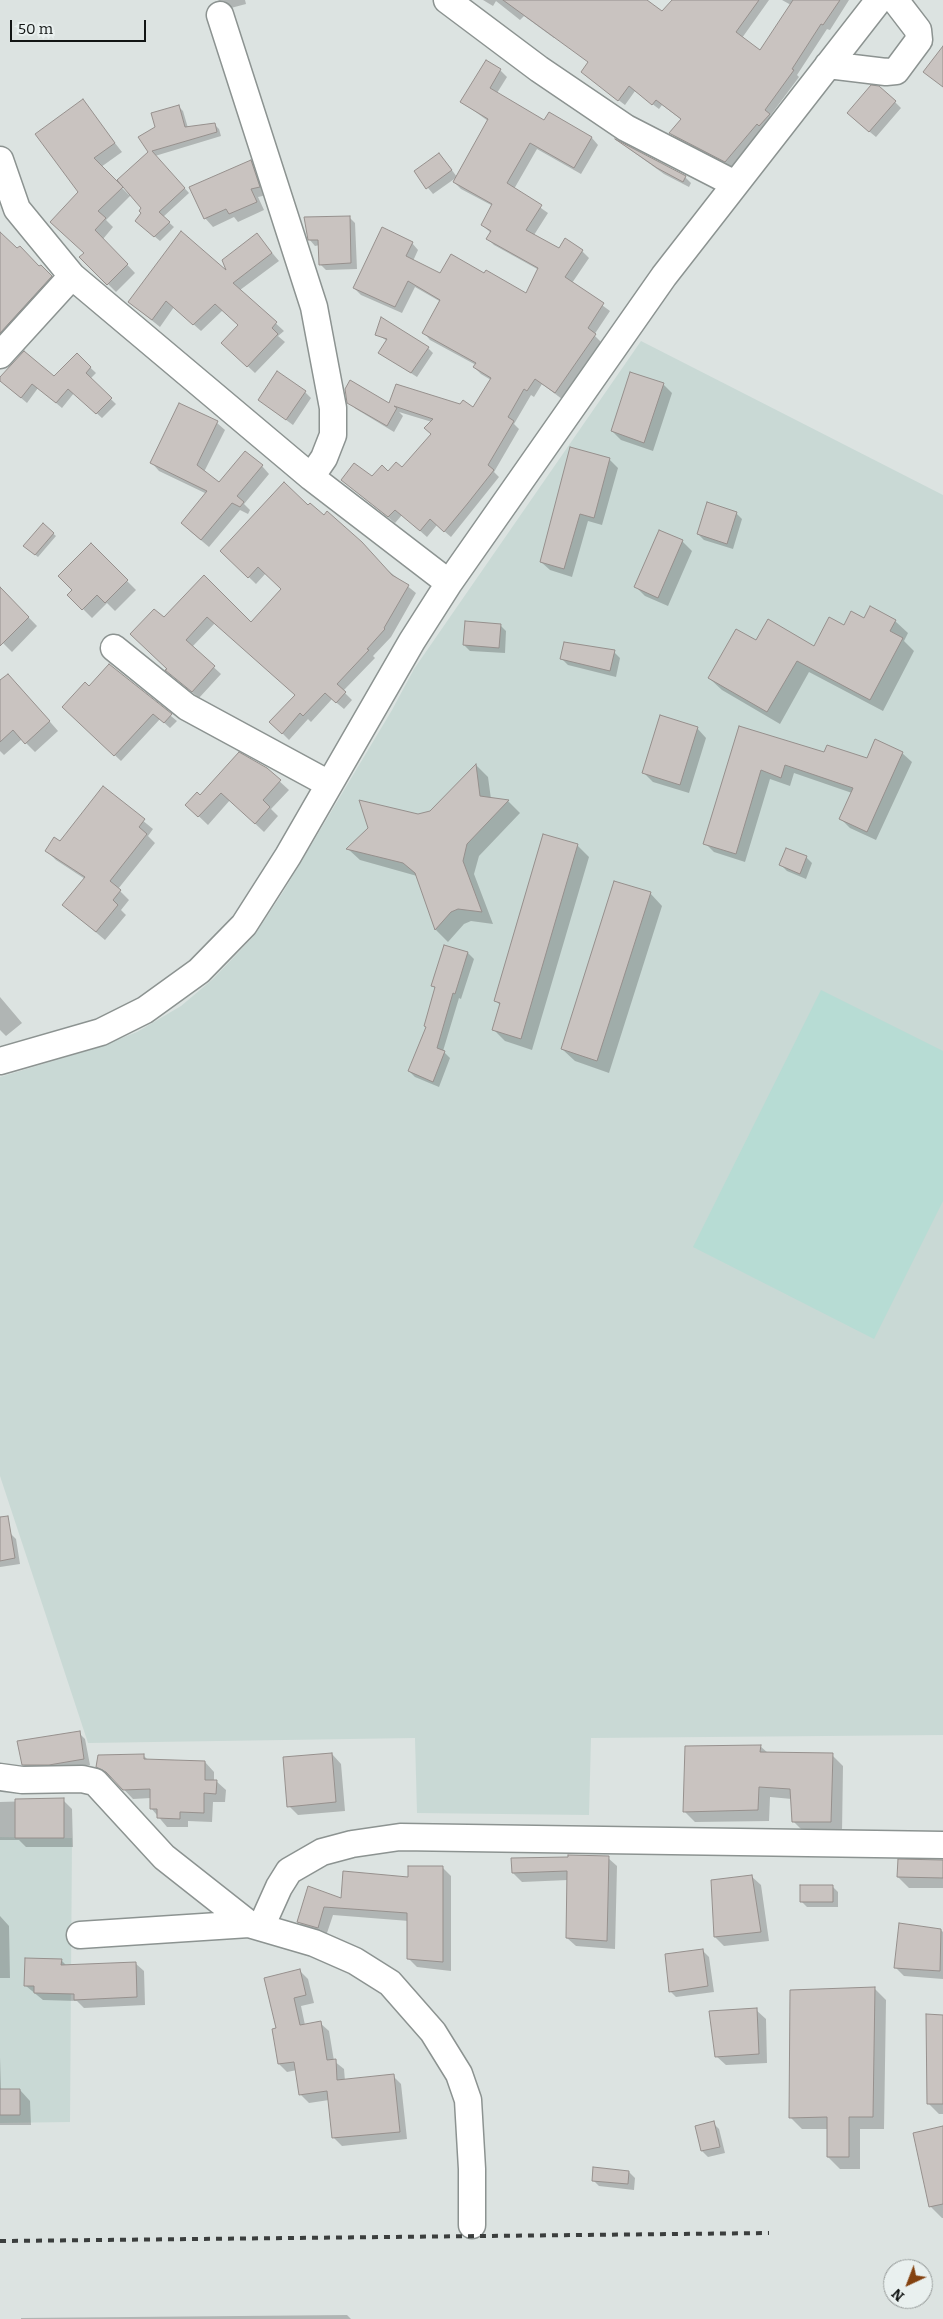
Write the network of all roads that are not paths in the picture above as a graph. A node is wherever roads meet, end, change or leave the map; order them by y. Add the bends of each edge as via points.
1 (447, 0) edge
2 (879, 0) edge
3 (895, 0) edge
4 (220, 15) dead end
5 (828, 64) junction
6 (0, 160) edge
7 (735, 184) junction
8 (9, 205) edge
9 (72, 276) junction
10 (0, 356) edge
11 (311, 477) junction
12 (449, 583) junction
13 (114, 648) dead end
14 (330, 784) junction
15 (0, 1061) edge
16 (0, 1776) edge
17 (943, 1845) edge
18 (255, 1926) junction
19 (80, 1935) dead end
20 (472, 2225) dead end

1 - 7 street via 539,69 626,128
2 - 5 street
3 - 5 street via 918,30 919,40 896,71
4 - 11 street via 314,307 333,408 333,435 324,458
5 - 7 street
6 - 8 street
7 - 12 street via 664,276
8 - 9 street
9 - 10 street
9 - 11 street
11 - 12 street
12 - 14 street
13 - 14 street via 187,707
14 - 15 street via 244,925 199,971 145,1010 101,1032
16 - 18 street via 22,1780 82,1779 95,1782 164,1856
17 - 18 street via 400,1837 322,1852 289,1871
18 - 19 street
18 - 20 street via 314,1943 355,1961 390,1983 433,2032 459,2074 468,2100

